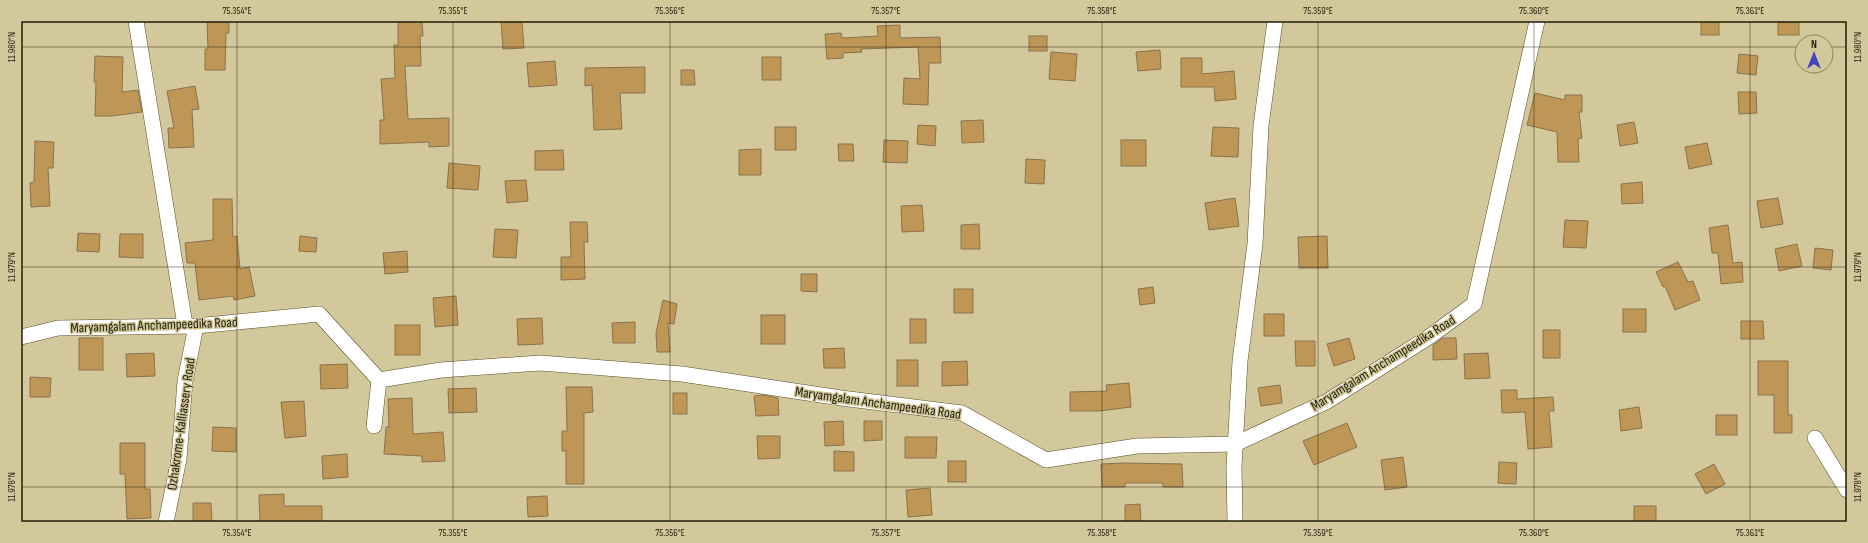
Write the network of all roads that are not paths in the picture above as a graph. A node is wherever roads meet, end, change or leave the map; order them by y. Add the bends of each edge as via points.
1 (136, 21) edge
2 (1274, 21) edge
3 (1537, 21) edge
4 (191, 325) junction
5 (21, 337) edge
6 (379, 380) junction
7 (374, 426) dead end
8 (1815, 438) dead end
9 (1235, 444) junction
10 (1847, 490) edge
11 (166, 522) edge
12 (1235, 522) edge

1 - 4 street
2 - 9 street via 1261,126 1255,244 1240,361
3 - 9 street, Maryamgalam Anchampeedika Road via 1474,304 1429,337 1326,402
4 - 5 street, Maryamgalam Anchampeedika Road via 58,328
4 - 6 street, Maryamgalam Anchampeedika Road via 319,314
4 - 11 street, Ozhakrome-Kalliassery Road via 179,459
6 - 7 street
6 - 9 street, Maryamgalam Anchampeedika Road via 442,370 540,363 682,374 962,413 1046,460 1137,446
8 - 10 street
9 - 12 street

